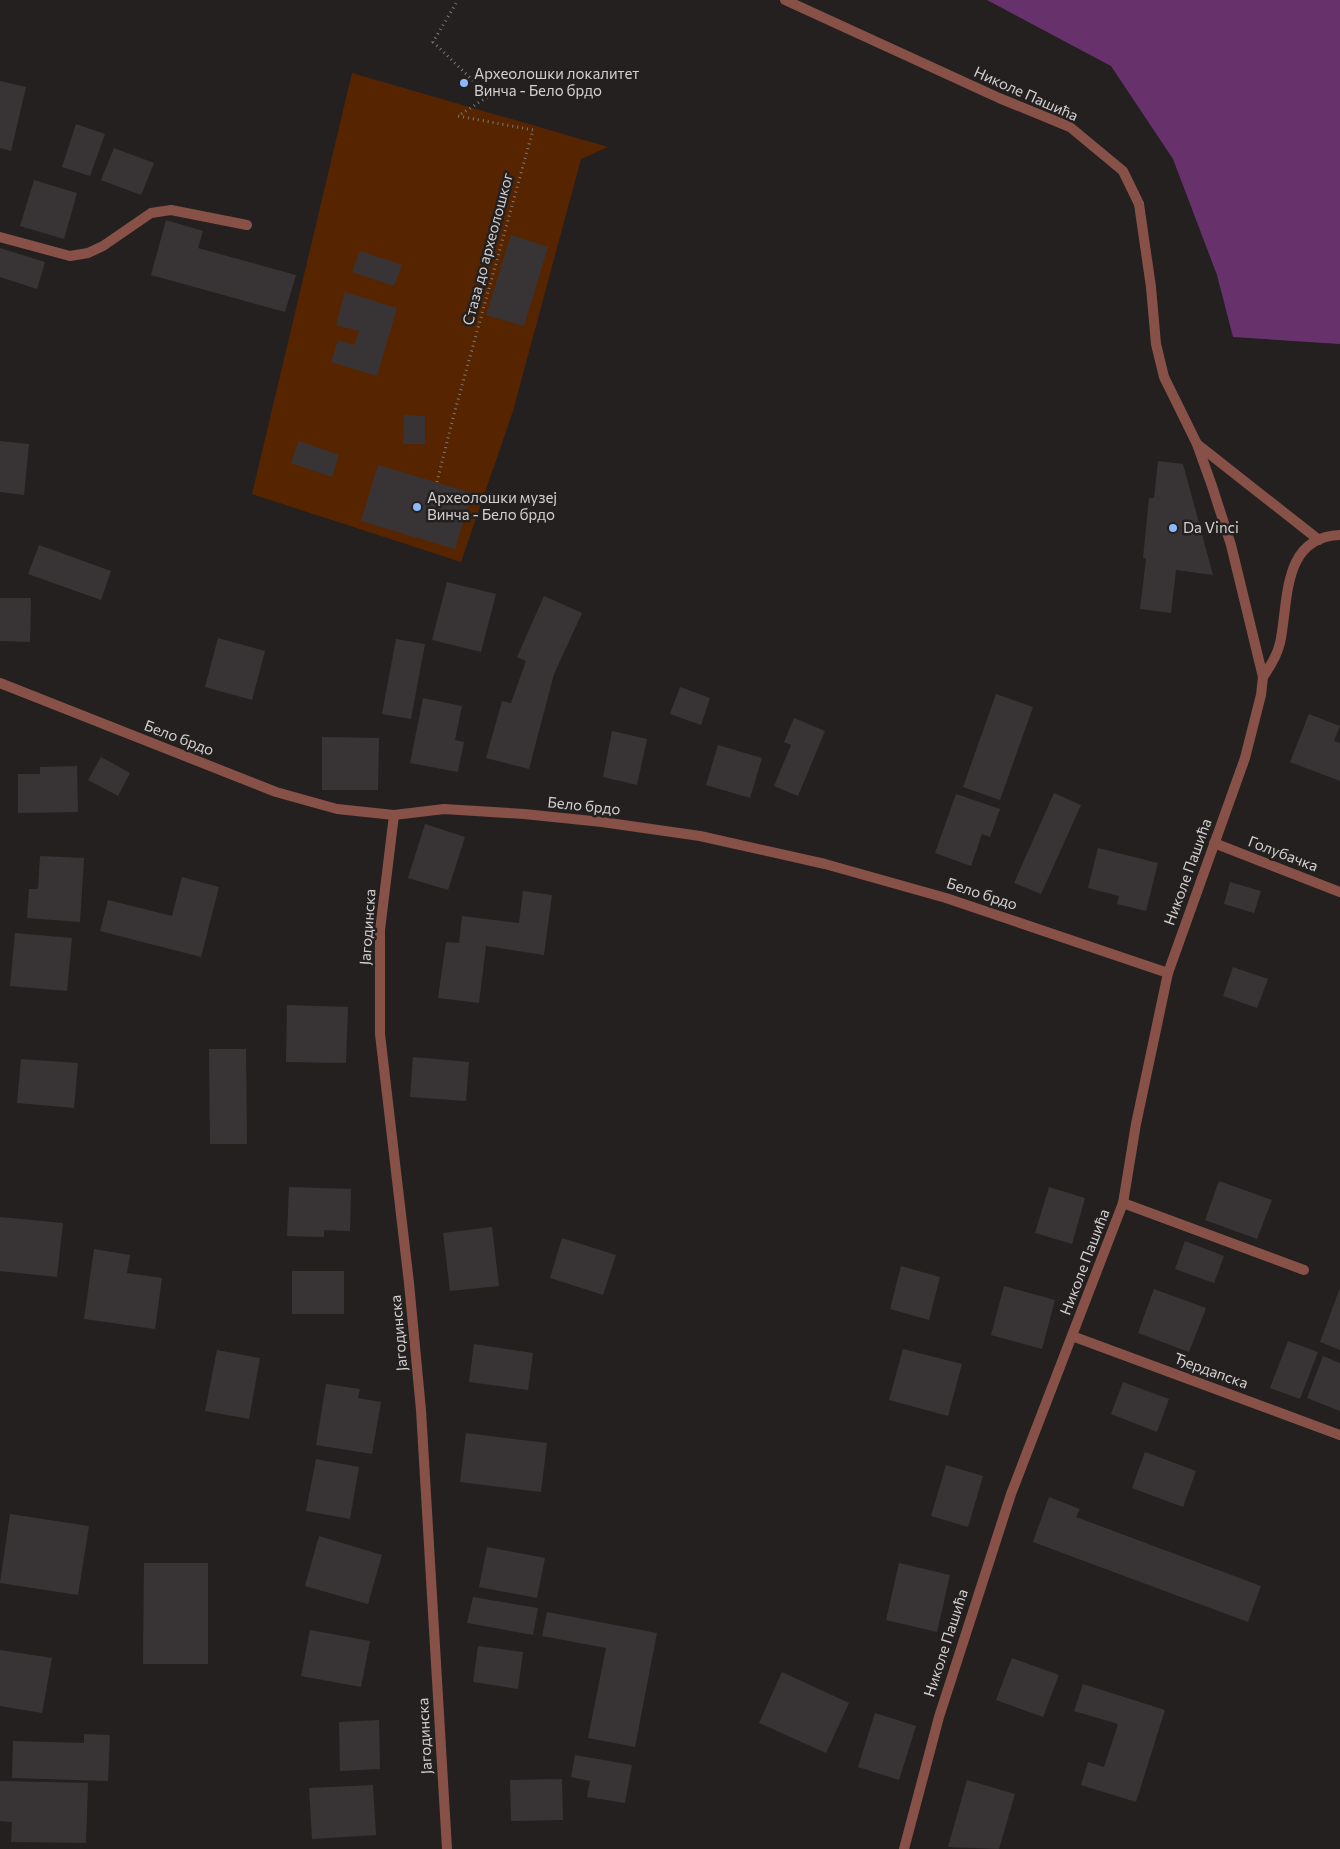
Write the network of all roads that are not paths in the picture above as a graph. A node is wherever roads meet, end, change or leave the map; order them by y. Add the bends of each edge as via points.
1 (785, 0) edge
2 (247, 225) dead end
3 (0, 237) edge
4 (1197, 444) junction
5 (1340, 536) edge
6 (1319, 540) junction
7 (1263, 677) junction
8 (0, 683) edge
9 (394, 815) junction
10 (1214, 844) junction
11 (1340, 892) edge
12 (1168, 973) junction
13 (1123, 1203) junction
14 (1304, 1270) dead end
15 (1072, 1336) junction
16 (1340, 1435) edge
17 (447, 1849) edge
18 (904, 1849) edge

1 - 4 street, Николе Пашића via 1070,127 1122,170 1139,204 1156,344 1164,377
2 - 3 street via 171,210 151,213 96,250 70,256
4 - 6 street, Николе Пашића
4 - 7 street, Николе Пашића via 1231,545
5 - 6 street, Николе Пашића
6 - 7 street, Николе Пашића via 1304,550 1294,564 1280,643 1273,663
7 - 10 street, Николе Пашића via 1245,758
8 - 9 street, Бело брдо via 276,792 337,809
9 - 12 street, Бело брдо via 444,809 474,811 602,822 700,836 825,864 946,898
9 - 17 street, Јагодинска via 380,930 380,1034 421,1410
10 - 11 street, Голубачка
10 - 12 street, Николе Пашића
12 - 13 street, Николе Пашића
13 - 14 street
13 - 15 street, Николе Пашића
15 - 16 street, Ђердапска
15 - 18 street, Николе Пашића via 1011,1494 972,1611 939,1717

